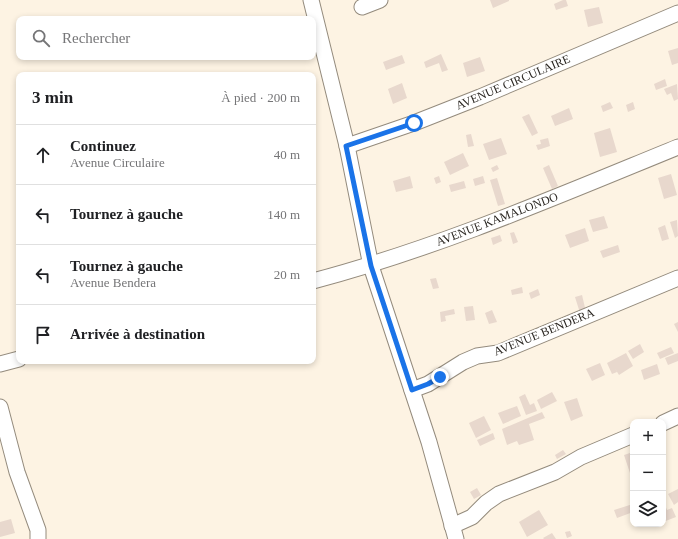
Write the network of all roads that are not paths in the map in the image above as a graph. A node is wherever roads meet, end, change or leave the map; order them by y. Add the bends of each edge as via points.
1 (311, 0) edge
2 (380, 0) edge
3 (362, 7) dead end
4 (678, 13) edge
5 (315, 16) edge
6 (316, 21) edge
7 (346, 146) junction
8 (678, 147) edge
9 (371, 266) junction
10 (678, 278) edge
11 (316, 280) edge
12 (16, 360) edge
13 (0, 364) edge
14 (412, 390) junction
15 (0, 407) edge
16 (678, 416) edge
17 (666, 422) edge
18 (630, 436) edge
19 (454, 532) edge
20 (38, 539) edge

1 - 5 street
2 - 3 street
4 - 7 street, AVENUE CIRCULAIRE via 480,97
6 - 7 street
7 - 9 street
8 - 9 street, AVENUE KAMALONDO via 523,211
9 - 11 street, AVENUE KAMALONDO
9 - 14 street
10 - 14 street, AVENUE BENDERA via 498,353 477,356 428,384
12 - 13 street
14 - 19 street
15 - 20 street via 17,472 38,530
16 - 17 street
18 - 19 street via 581,457 555,472 499,494

